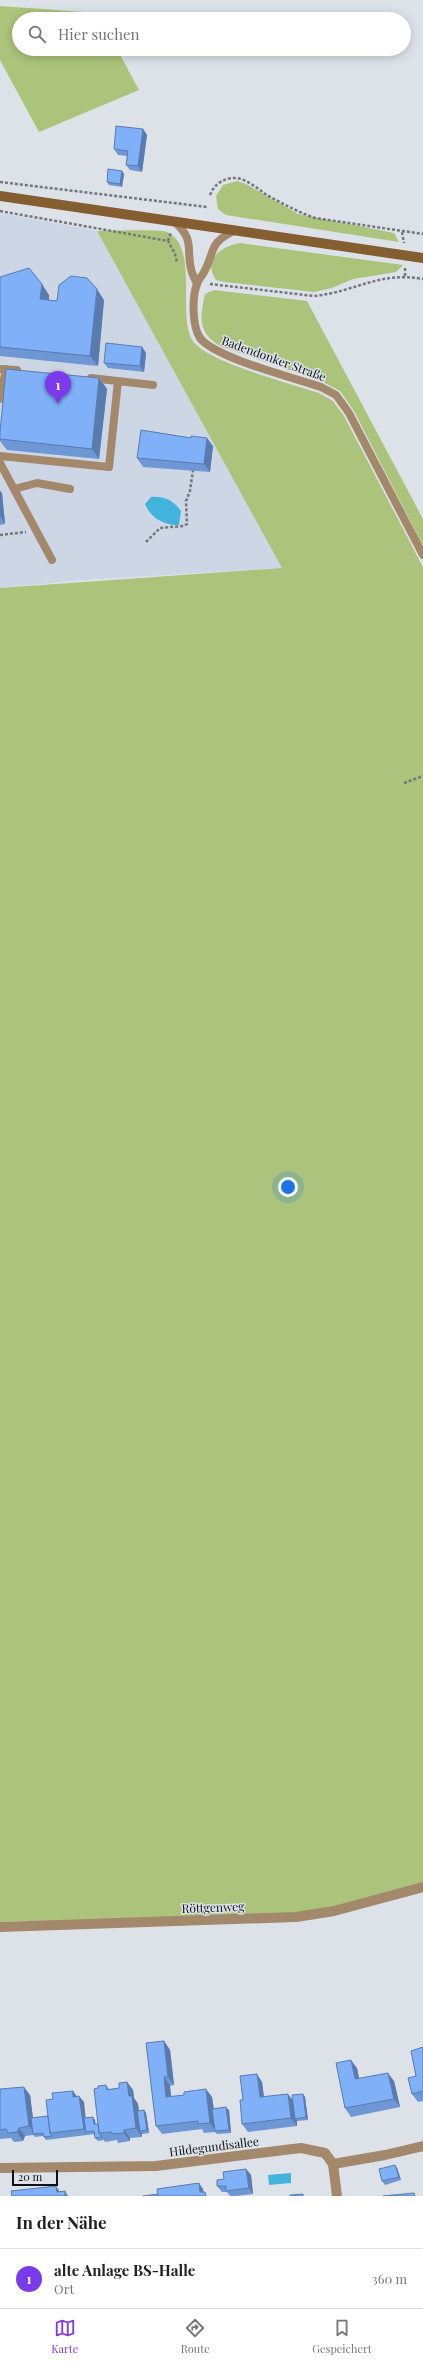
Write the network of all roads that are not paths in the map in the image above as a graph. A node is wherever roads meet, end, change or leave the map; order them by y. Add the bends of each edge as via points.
1 (0, 196) edge
2 (175, 222) junction
3 (236, 230) junction
4 (423, 258) edge
5 (197, 284) junction
6 (3, 369) edge
7 (28, 372) edge
8 (81, 377) edge
9 (118, 381) junction
10 (154, 385) dead end
11 (0, 399) edge
12 (0, 456) edge
13 (0, 463) edge
14 (14, 488) junction
15 (70, 489) dead end
16 (423, 555) edge
17 (52, 560) dead end
18 (423, 1888) edge
19 (0, 1927) edge
20 (423, 2146) edge
21 (333, 2164) junction
22 (0, 2168) edge
23 (337, 2196) edge

1 - 2 main road
2 - 3 main road
2 - 5 lane, Badendonker Straße via 182,228 190,244 191,269
3 - 4 main road
3 - 5 lane, Badendonker Straße via 221,237 213,246 204,273
5 - 16 lane, Badendonker Straße via 193,314 195,327 200,338 207,344 217,351 321,387 336,395 349,413
6 - 7 lane
6 - 11 lane
8 - 9 lane
9 - 10 lane
9 - 12 lane via 109,467 84,468
13 - 14 lane
14 - 15 lane via 38,483
14 - 17 lane
18 - 19 street, Röttgenweg via 334,1911 296,1917
20 - 21 street
21 - 22 street, Hildegundisallee via 325,2153 301,2148 156,2166
21 - 23 street

